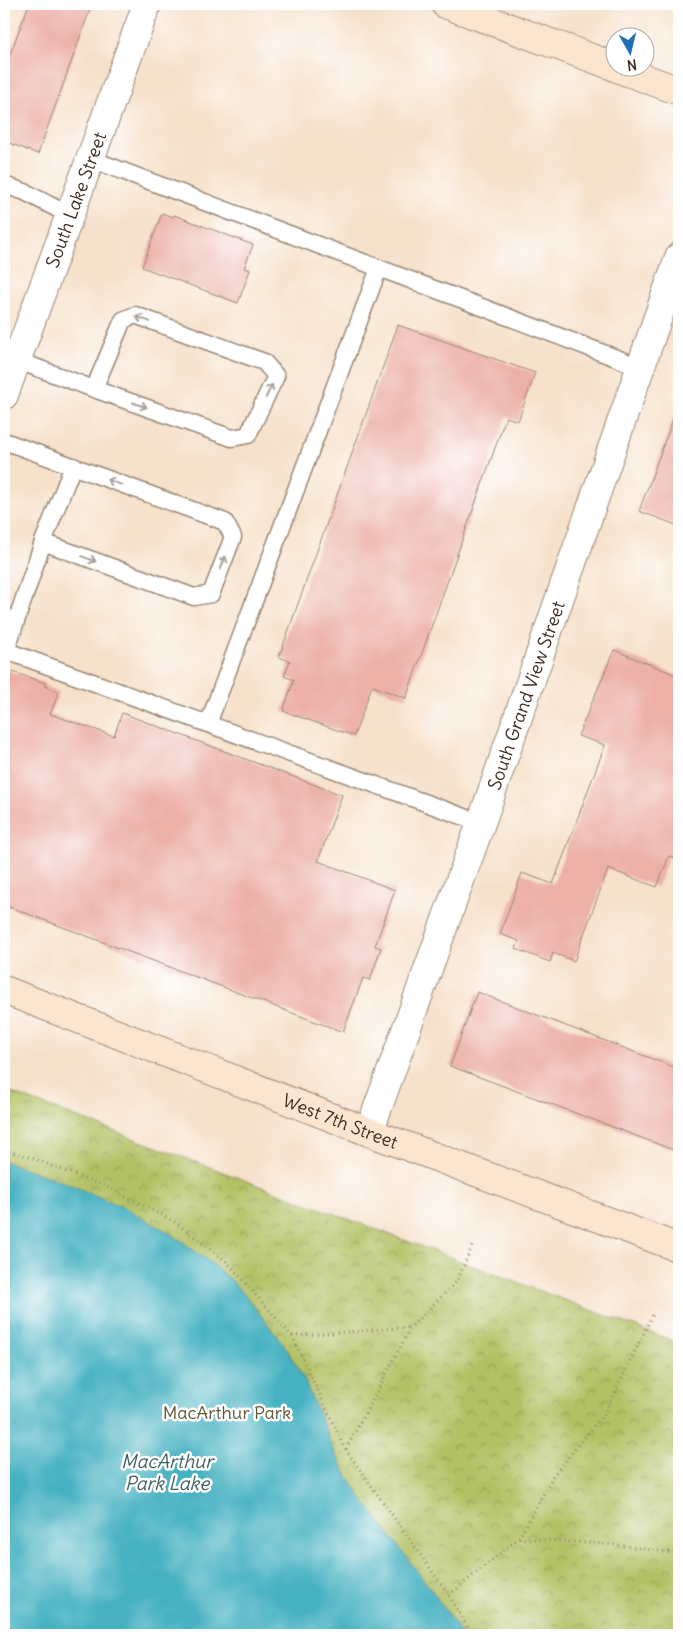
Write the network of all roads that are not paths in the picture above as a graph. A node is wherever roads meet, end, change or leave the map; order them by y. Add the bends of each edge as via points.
1 (147, 4) edge
2 (461, 7) edge
3 (606, 63) edge
4 (645, 78) edge
5 (679, 91) edge
6 (91, 160) junction
7 (4, 185) edge
8 (70, 216) junction
9 (679, 257) edge
10 (379, 268) junction
11 (672, 300) edge
12 (16, 360) junction
13 (640, 368) junction
14 (94, 389) junction
15 (4, 395) edge
16 (4, 441) edge
17 (73, 466) junction
18 (43, 542) junction
19 (5, 650) edge
20 (208, 724) junction
21 (481, 824) junction
22 (4, 990) edge
23 (370, 1132) junction
24 (679, 1248) edge

1 - 6 street, South Lake Street
2 - 3 street
4 - 5 street
6 - 8 street, South Lake Street
6 - 10 lane
7 - 8 lane via 25,192
8 - 12 street, South Lake Street
9 - 11 street, South Grand View Street
10 - 13 lane
10 - 20 lane
11 - 13 street, South Grand View Street
12 - 14 lane
12 - 15 street, South Lake Street
13 - 21 street, South Grand View Street
14 -> 14 lane via 232,438 248,435 276,376 264,362 135,316 123,320
16 - 17 lane
17 - 18 lane
18 -> 17 lane via 194,597 211,594 233,537 224,522
18 - 19 lane
19 - 20 lane
20 - 21 lane
21 - 23 street, South Grand View Street
22 - 23 street, West 7th Street
23 - 24 street, West 7th Street

